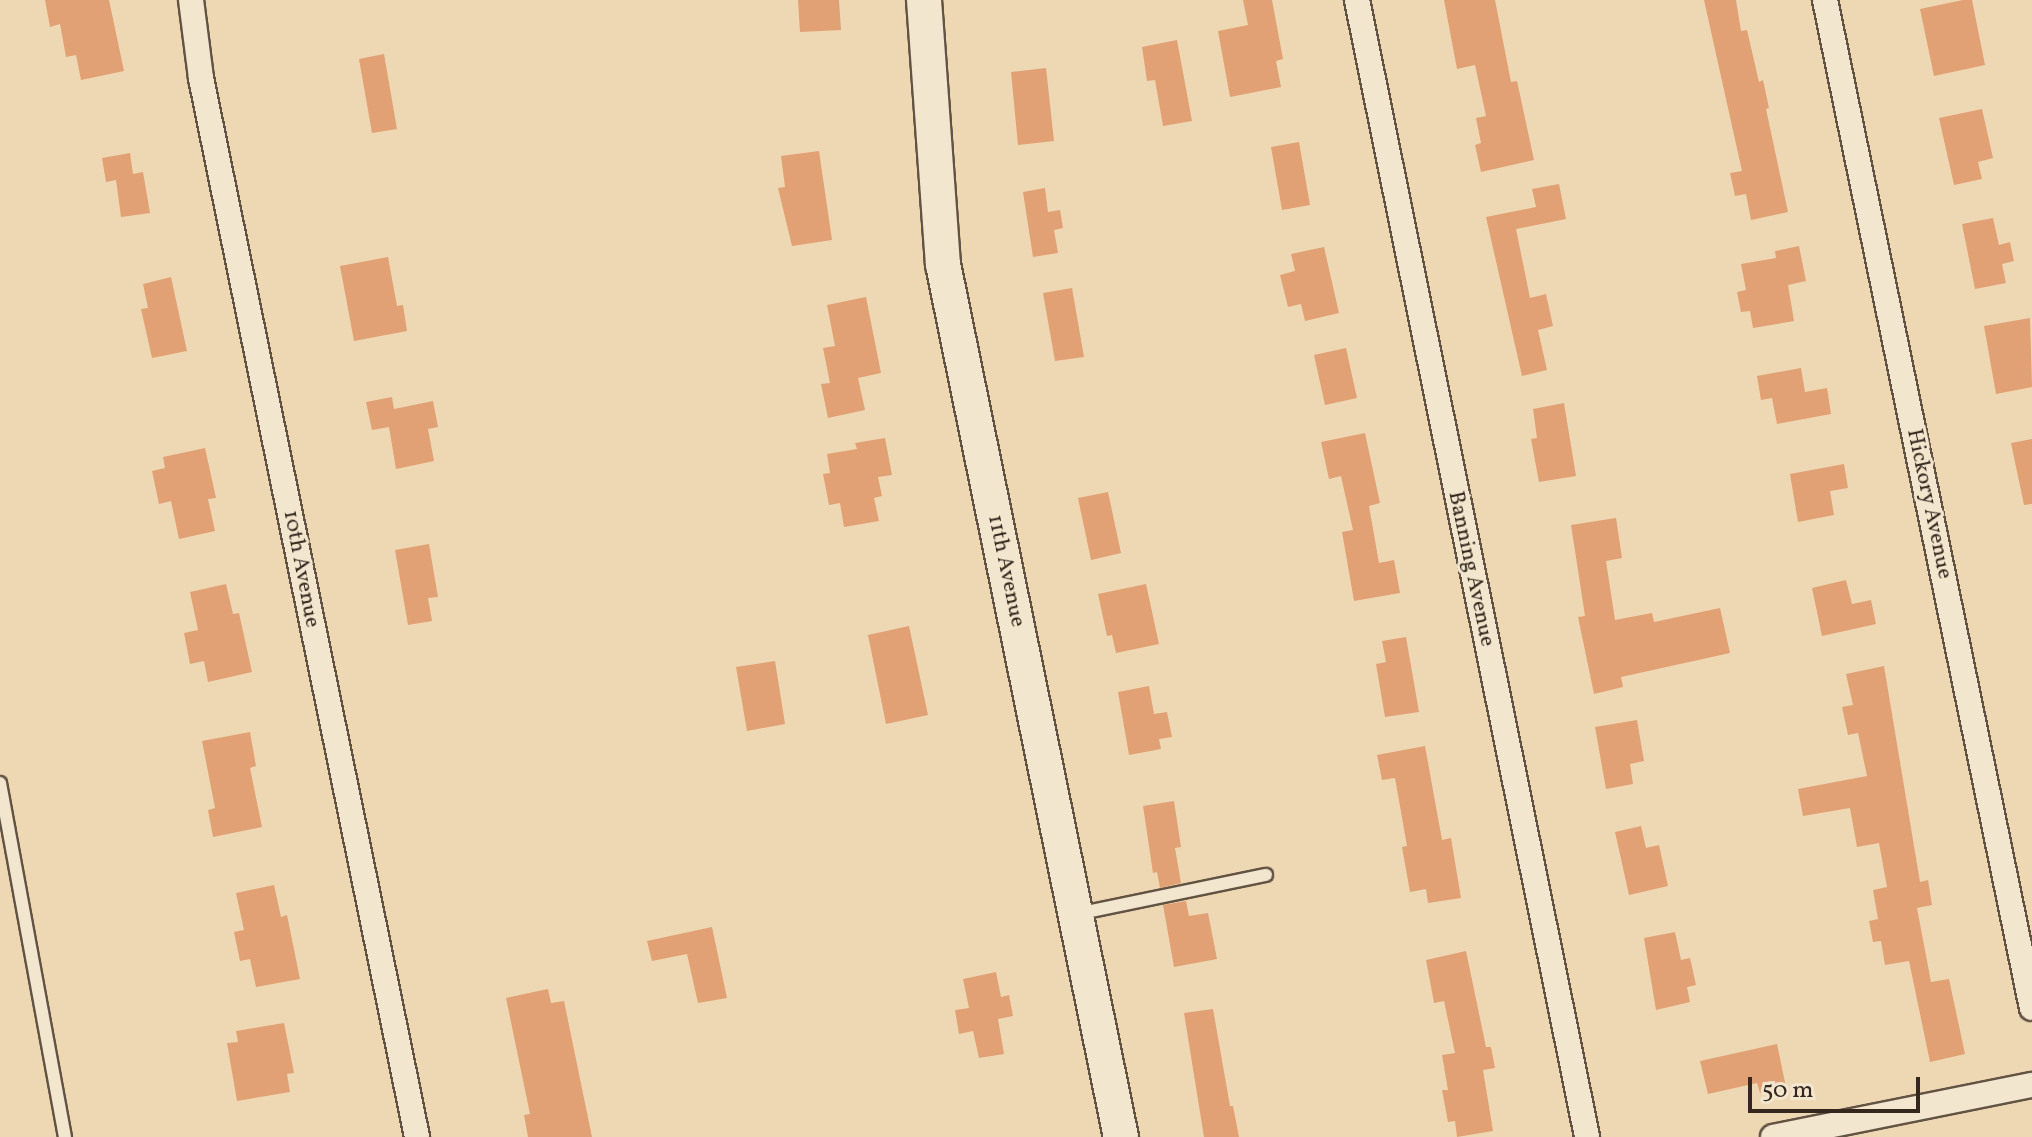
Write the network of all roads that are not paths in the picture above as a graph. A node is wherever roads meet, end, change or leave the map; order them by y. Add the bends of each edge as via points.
1 (191, 0) edge
2 (924, 0) edge
3 (1357, 0) edge
4 (1825, 0) edge
5 (0, 783) edge
6 (1266, 875) dead end
7 (1077, 914) junction
8 (2032, 1008) edge
9 (2032, 1085) edge
10 (65, 1137) edge
11 (417, 1137) edge
12 (1121, 1137) edge
13 (1587, 1137) edge
14 (1773, 1137) edge

1 - 11 street, 10th Avenue via 201,78
2 - 7 main road, 11th Avenue via 943,264
3 - 13 street, Banning Avenue
4 - 8 street, Hickory Avenue
5 - 10 lane
6 - 7 lane
7 - 12 main road, 11th Avenue
9 - 14 street

